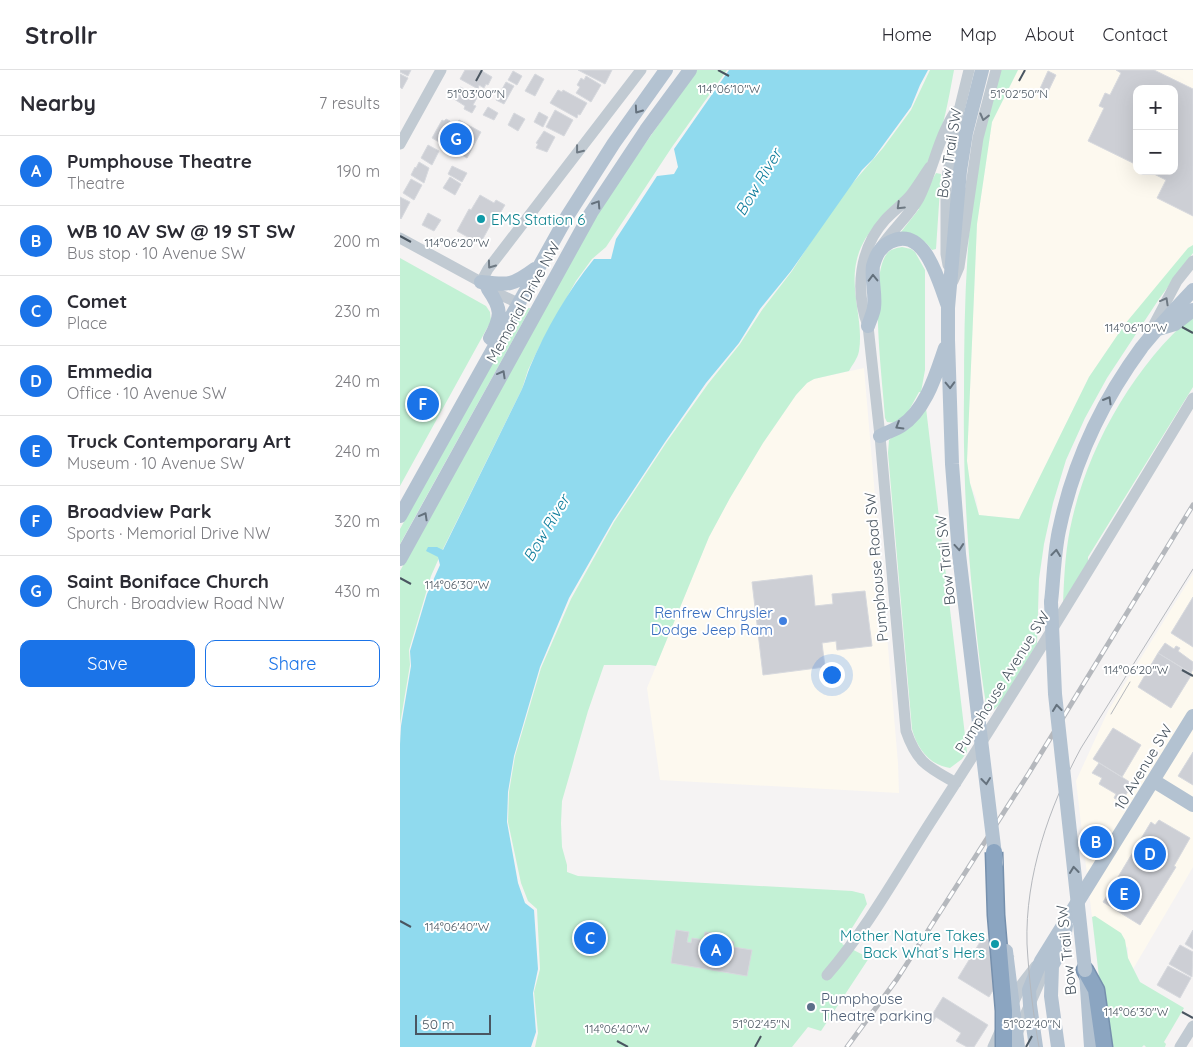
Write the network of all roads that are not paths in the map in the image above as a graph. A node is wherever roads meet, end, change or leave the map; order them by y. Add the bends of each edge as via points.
1 (440, 70) edge
2 (641, 70) edge
3 (666, 70) edge
4 (690, 70) edge
5 (969, 70) edge
6 (982, 70) edge
7 (996, 70) edge
8 (960, 104) junction
9 (400, 144) edge
10 (930, 168) junction
11 (400, 238) edge
12 (878, 252) junction
13 (1193, 261) edge
14 (540, 265) junction
15 (556, 276) junction
16 (952, 284) junction
17 (484, 285) junction
18 (1193, 290) edge
19 (518, 304) junction
20 (948, 308) junction
21 (1193, 310) edge
22 (868, 326) junction
23 (1158, 329) junction
24 (948, 340) junction
25 (1144, 345) junction
26 (1193, 398) edge
27 (880, 436) junction
28 (400, 505) edge
29 (400, 516) edge
30 (400, 559) edge
31 (1193, 716) edge
32 (1154, 781) junction
33 (956, 783) junction
34 (1193, 805) edge
35 (994, 852) joint
36 (1066, 920) junction
37 (1085, 970) junction
38 (827, 975) dead end
39 (1032, 981) junction
40 (1051, 996) junction
41 (1030, 1005) junction
42 (1193, 1026) edge
43 (1012, 1045) edge
44 (993, 1047) edge
45 (1035, 1047) edge
46 (1058, 1047) edge
47 (1091, 1047) edge
48 (1104, 1047) edge
49 (1180, 1047) edge

1 - 9 street
2 -> 17 street via 488,269
3 -> 14 main road, Memorial Drive NW via 614,143
15 -> 4 main road, Memorial Drive NW via 591,213
5 - 8 street
6 - 16 main road, Bow Trail SW via 960,171
7 -> 16 street via 978,138 959,267
8 - 10 street via 949,120
8 - 16 street via 946,184 946,254
10 - 12 street via 917,201
10 -> 22 street, Pumphouse Road SW via 870,241 860,271
11 - 17 street
12 - 20 main road via 896,239 910,239 919,244 928,256
22 -> 12 main road via 874,308 873,267
25 -> 13 street via 1177,281
14 - 17 main road via 515,283
14 - 19 main road, Memorial Drive NW
15 - 19 main road via 534,299
30 -> 15 main road, Memorial Drive NW
16 - 20 main road, Bow Trail SW
17 - 19 street
17 - 28 main road via 500,310 496,326
18 - 23 main road, Bow Trail SW
19 - 29 main road, Memorial Drive NW
20 - 24 main road, Bow Trail SW
21 - 23 main road via 1175,324
22 - 27 street, Pumphouse Road SW
23 - 25 main road, Bow Trail SW
24 -> 27 main road via 935,377 916,412 902,425
24 -> 35 main road, Bow Trail SW, bridge via 952,464 960,554
37 -> 25 main road, Bow Trail SW, bridge via 1055,694 1051,602 1059,527 1078,461 1104,408
26 - 33 street, Pumphouse Avenue SW
27 - 33 street, Pumphouse Road SW via 906,731 920,760
31 - 32 main road, 10 Avenue SW
32 - 34 main road
32 - 36 main road, 10 Avenue SW
33 - 38 street, Pumphouse Avenue SW via 867,923
35 - 43 highway, bridge via 1004,1011
36 - 39 main road, 10 Avenue SW
36 - 40 main road via 1063,946 1052,966
37 - 47 main road, Bow Trail SW
37 - 48 highway via 1096,990
39 - 40 main road via 1047,988
39 - 41 main road, 10 Avenue SW
39 - 44 street
40 - 46 main road
41 - 43 street
41 - 45 main road, 10 Avenue SW
42 - 49 street
43 - 45 main road via 1029,1041

